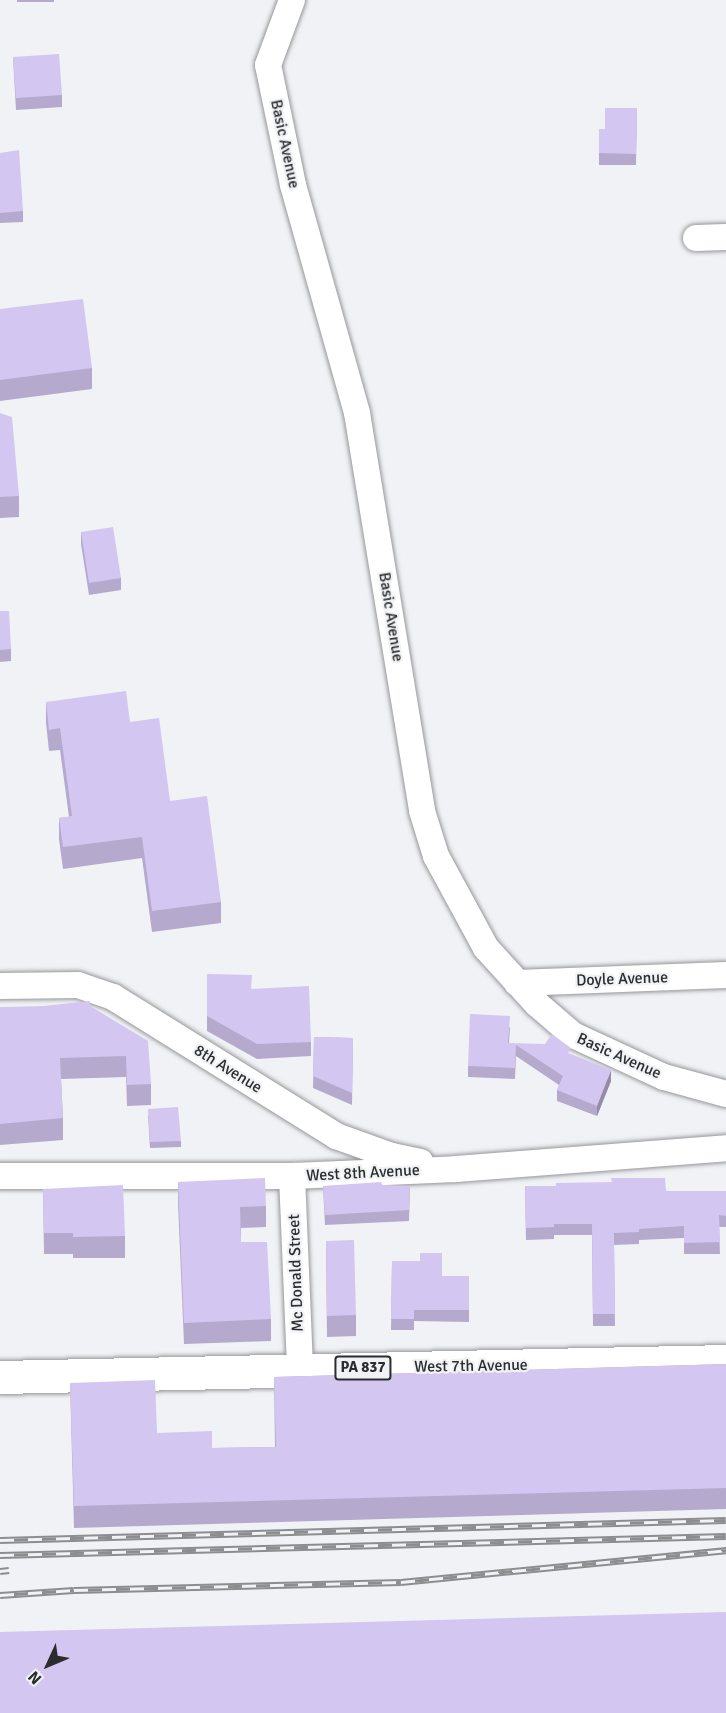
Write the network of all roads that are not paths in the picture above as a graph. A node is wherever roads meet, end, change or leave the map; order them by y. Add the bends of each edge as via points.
1 (292, 0) edge
2 (726, 237) edge
3 (696, 238) dead end
4 (726, 975) edge
5 (517, 983) junction
6 (0, 986) edge
7 (726, 1094) edge
8 (726, 1148) edge
9 (456, 1169) junction
10 (0, 1176) edge
11 (292, 1176) junction
12 (726, 1361) edge
13 (300, 1370) junction
14 (0, 1377) edge

1 - 5 street, Basic Avenue via 268,65 293,185 357,413 422,811 436,856 486,948
2 - 3 street
4 - 5 street, Doyle Avenue
5 - 7 street, Basic Avenue via 573,1035 664,1077
6 - 9 street, 8th Avenue via 78,985 113,997 336,1136 392,1156
8 - 9 street, West 8th Avenue
9 - 11 street, West 8th Avenue
10 - 11 street, West 8th Avenue
11 - 13 street, Mc Donald Street
12 - 13 main road, West 7th Avenue / PA 837
13 - 14 main road, West 7th Avenue / PA 837

